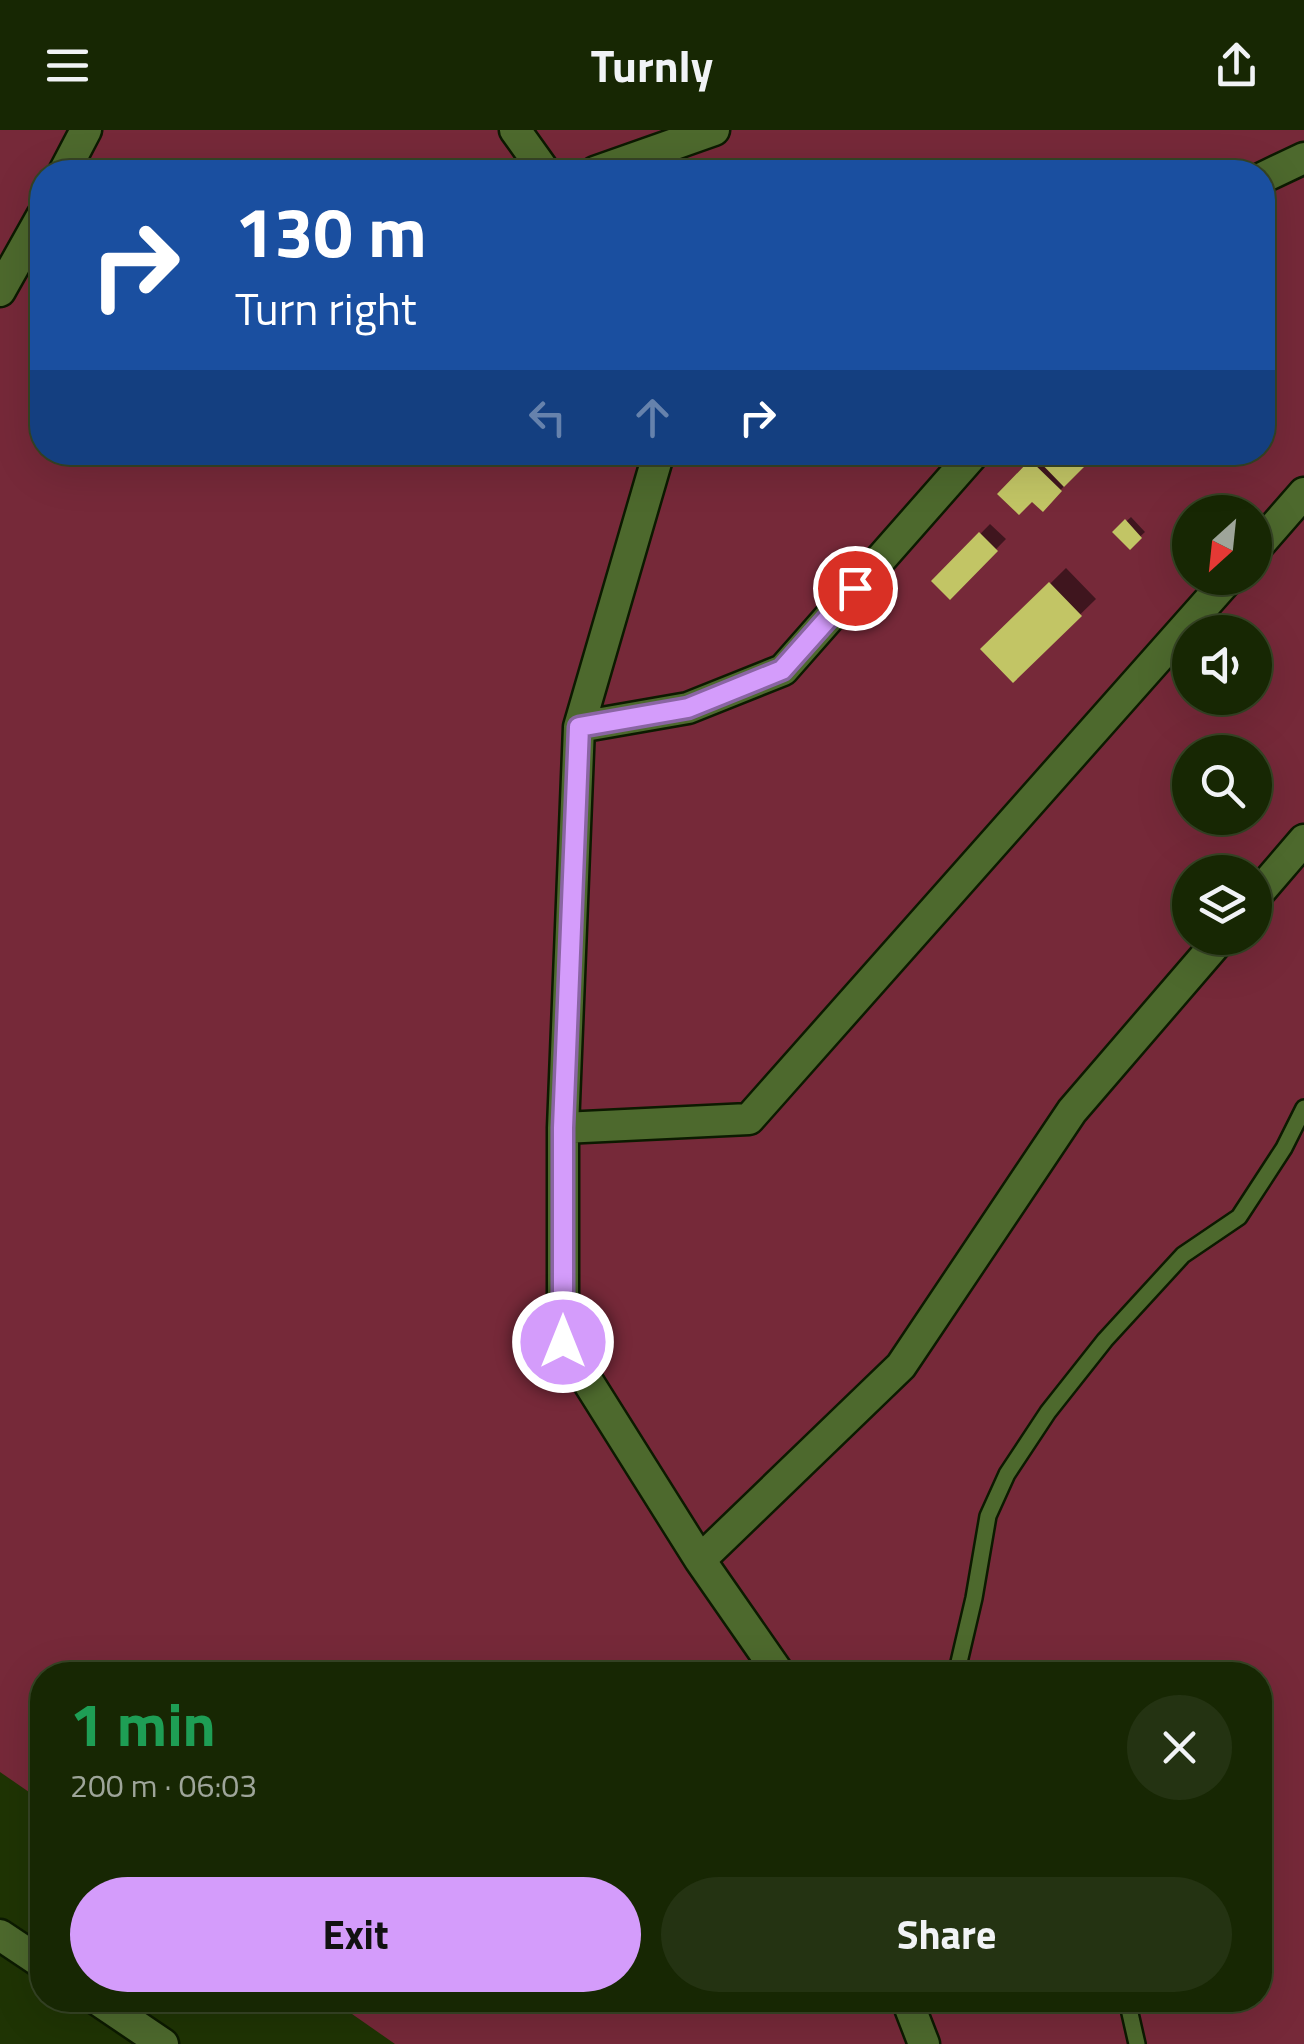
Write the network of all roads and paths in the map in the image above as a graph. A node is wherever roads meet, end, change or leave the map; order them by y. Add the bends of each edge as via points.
1 (86, 130) edge
2 (516, 130) edge
3 (714, 130) edge
4 (1304, 158) edge
5 (70, 160) edge
6 (537, 160) edge
7 (629, 160) edge
8 (1275, 172) edge
9 (30, 238) edge
10 (0, 292) edge
11 (655, 465) edge
12 (963, 465) edge
13 (1304, 494) edge
14 (1272, 530) edge
15 (1215, 595) edge
16 (579, 727) junction
17 (1304, 840) edge
18 (1272, 878) edge
19 (1206, 955) edge
20 (1304, 1108) edge
21 (563, 1128) junction
22 (700, 1560) junction
23 (771, 1662) edge
24 (959, 1662) edge
25 (0, 1935) edge
26 (30, 1955) edge
27 (116, 2012) edge
28 (912, 2012) edge
29 (1130, 2012) edge
30 (163, 2044) edge
31 (924, 2044) edge
32 (1137, 2044) edge

1 - 5 street
2 - 6 street
3 - 7 street
4 - 8 street
9 - 10 street
11 - 16 street
12 - 16 street via 782,670 688,708
13 - 14 street
15 - 21 street via 749,1119
16 - 21 street
17 - 18 street
19 - 22 street via 1072,1111 901,1366
20 - 24 lane via 1239,1217 1183,1255 1131,1312 1048,1412 1007,1474 988,1516
21 - 22 street via 563,1342
22 - 23 street
25 - 26 street
27 - 30 street
28 - 31 street
29 - 32 lane

